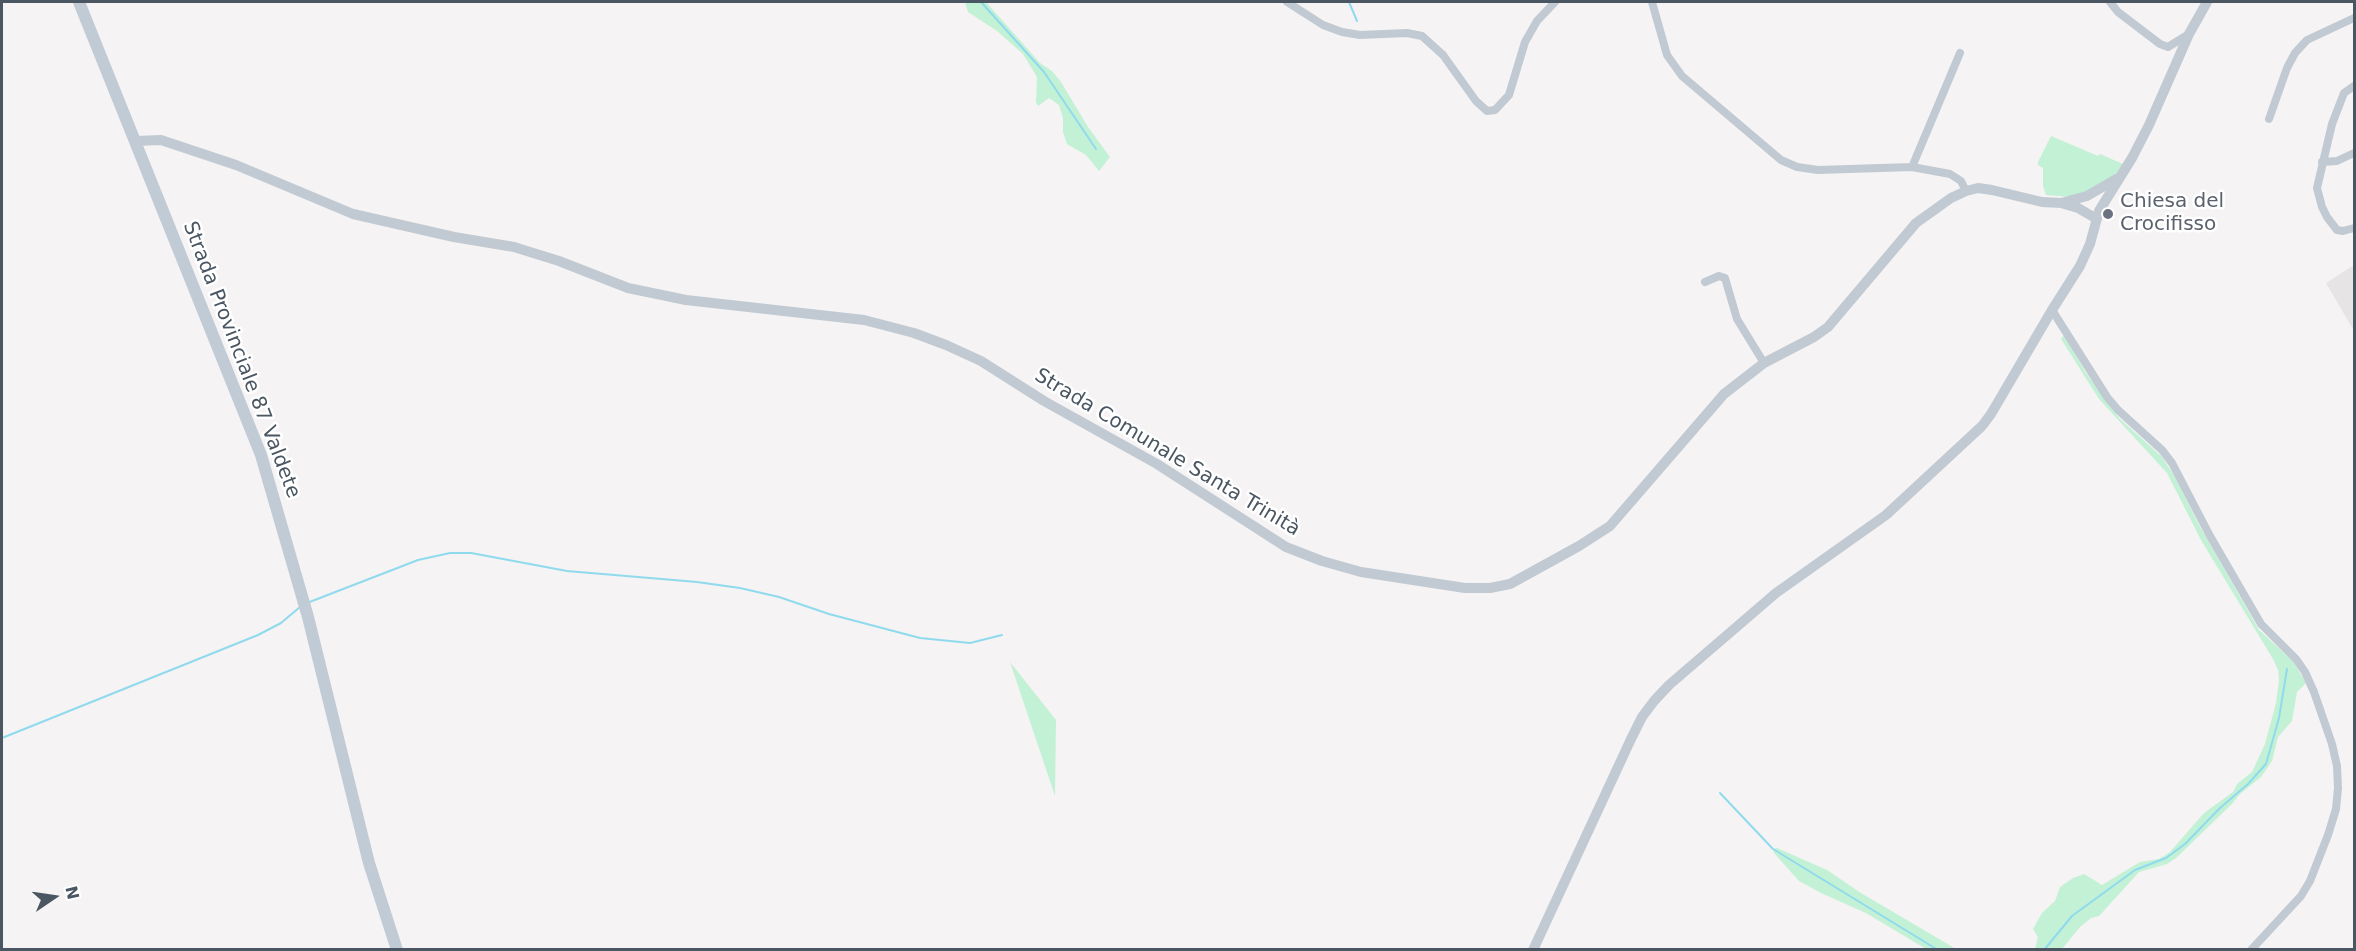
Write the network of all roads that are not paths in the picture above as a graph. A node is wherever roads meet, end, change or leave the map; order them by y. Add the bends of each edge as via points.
1 (80, 2) edge
2 (1287, 2) edge
3 (1555, 2) edge
4 (1652, 2) edge
5 (2110, 2) edge
6 (2207, 2) edge
7 (2355, 18) edge
8 (2190, 34) junction
9 (1960, 53) dead end
10 (2355, 86) edge
11 (2270, 119) dead end
12 (136, 141) junction
13 (2355, 153) edge
14 (2322, 162) junction
15 (1912, 167) junction
16 (2119, 177) junction
17 (1966, 190) junction
18 (2088, 196) junction
19 (2061, 203) junction
20 (2103, 204) junction
21 (2078, 208) junction
22 (2097, 219) junction
23 (2355, 228) edge
24 (1704, 282) dead end
25 (2052, 310) junction
26 (1764, 363) junction
27 (397, 950) edge
28 (1533, 950) edge
29 (2251, 950) edge

1 - 12 main road, Strada Provinciale 87 Valdete
2 - 3 street via 1342,32 1422,36 1443,55 1487,111 1495,110 1509,95 1526,42 1537,21
4 - 15 street via 1667,55 1682,76 1781,160 1818,170
5 - 8 street via 2160,44 2168,47
6 - 8 street
7 - 11 street via 2307,40 2295,52
8 - 16 street via 2149,125
9 - 15 street
10 - 14 street via 2344,93
12 - 26 street, Strada Comunale Santa Trinità via 161,140 236,165 353,214 514,247 628,288 686,300 864,320 914,333 981,361 1044,402 1156,464 1286,548 1361,572 1436,584 1490,588 1510,584 1610,526 1718,400
12 - 27 main road, Strada Provinciale 87 Valdete via 261,455 305,604 369,863
13 - 14 street
14 - 23 street via 2317,188 2327,217 2337,230
15 - 17 street via 1950,174
16 - 18 street
16 - 20 street
17 - 19 street via 1978,188
17 - 26 street, Strada Comunale Santa Trinità via 1916,224 1828,327
18 - 19 street
18 - 20 street
19 - 21 street
20 - 21 street
20 - 22 street
21 - 22 street
22 - 25 street via 2080,266
24 - 26 street via 1719,276 1725,278 1737,319
25 - 28 street via 1982,426 1886,514 1776,593 1654,701 1631,739
25 - 29 street via 2107,397 2172,463 2262,624 2305,672 2332,744 2338,788 2336,810 2325,844 2301,896

